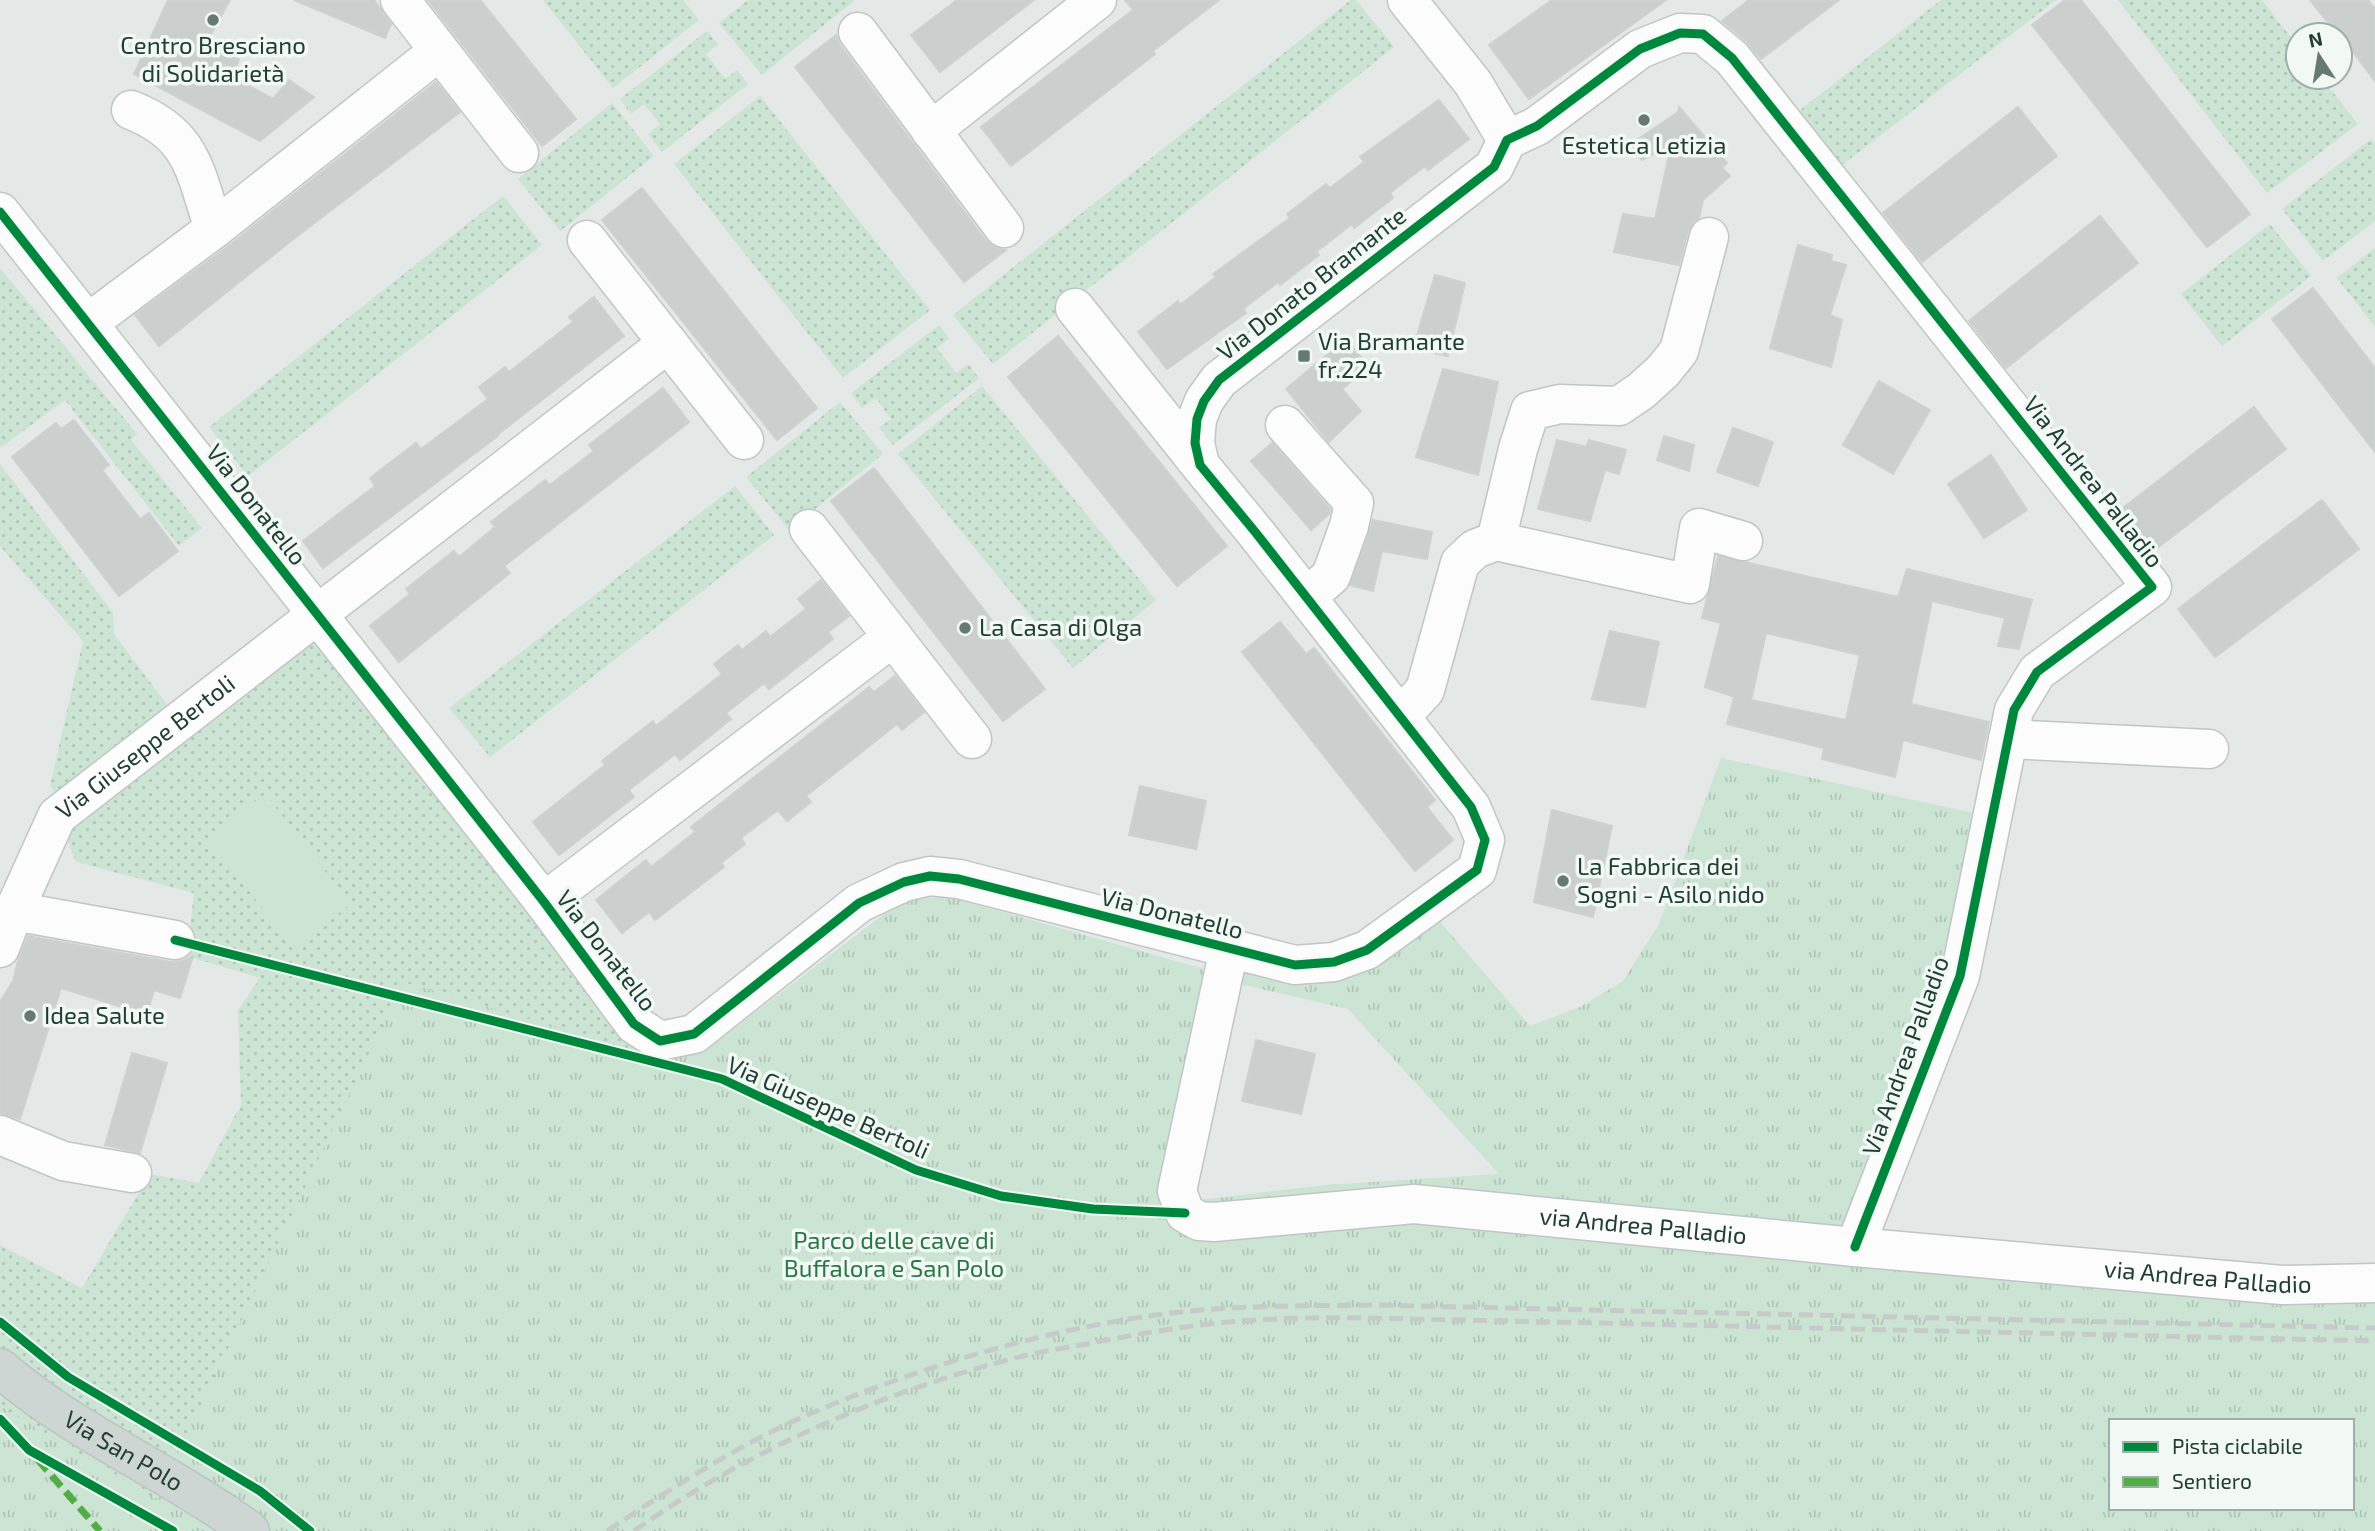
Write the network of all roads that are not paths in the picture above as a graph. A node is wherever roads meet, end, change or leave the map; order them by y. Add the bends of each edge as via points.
1 (400, 0) edge
2 (1097, 0) edge
3 (1407, 0) edge
4 (858, 32) dead end
5 (439, 51) junction
6 (131, 110) dead end
7 (931, 131) junction
8 (1507, 140) junction
9 (519, 153) dead end
10 (0, 212) edge
11 (1004, 228) dead end
12 (214, 229) junction
13 (1709, 237) dead end
14 (587, 240) dead end
15 (1075, 308) dead end
16 (88, 323) junction
17 (668, 343) junction
18 (1285, 425) dead end
19 (744, 440) dead end
20 (1200, 465) junction
21 (809, 529) dead end
22 (1496, 541) junction
23 (1743, 541) dead end
24 (1307, 597) junction
25 (317, 615) junction
26 (893, 637) junction
27 (1401, 716) junction
28 (972, 738) dead end
29 (2008, 739) junction
30 (2209, 749) dead end
31 (544, 902) junction
32 (14, 911) junction
33 (175, 940) dead end
34 (0, 948) edge
35 (1229, 949) junction
36 (0, 1135) edge
37 (132, 1172) dead end
38 (1855, 1247) junction
39 (2375, 1283) edge
40 (0, 1367) edge
41 (250, 1531) edge

1 - 5 street
2 - 7 street
3 - 8 street via 1473,83
4 - 7 street
5 - 9 street
5 - 12 street
6 - 12 street via 153,118 175,135 190,155
7 - 11 street
8 - 20 street, Via Donato Bramante via 1494,167 1219,380 1197,419 1195,443
8 - 29 street, Via Andrea Palladio via 1537,126 1640,49 1680,33 1703,34 1732,58 2152,587 2037,671 2014,710
10 - 16 street, Via Donatello
12 - 16 street
13 - 22 street via 1679,351 1663,371 1619,406 1560,404 1530,411
14 - 17 street
15 - 20 street
16 - 25 street, Via Donatello
17 - 19 street
17 - 25 street
18 - 24 street via 1354,503 1331,576
20 - 24 street
21 - 26 street
22 - 23 street via 1690,584 1699,528
22 - 27 street via 1475,549 1460,563 1425,690
24 - 27 street
25 - 31 street, Via Donatello
25 - 32 street, Via Giuseppe Bertoli via 57,816
26 - 28 street
26 - 31 street, Via Donatello
27 - 35 street, Via Donatello via 1471,807 1485,840 1477,870 1367,950 1334,962 1295,965
29 - 30 street
29 - 38 street, Via Andrea Palladio via 1960,976
31 - 35 street, Via Donatello via 634,1024 660,1041 694,1034 859,903 904,882 930,876 959,879
32 - 33 street
32 - 34 street, Via Giuseppe Bertoli
35 - 38 street, via Andrea Palladio via 1177,1191 1185,1213 1199,1221 1414,1205
36 - 37 street via 63,1161
38 - 39 street, via Andrea Palladio via 2282,1285
40 - 41 main road, Via San Polo via 35,1396

